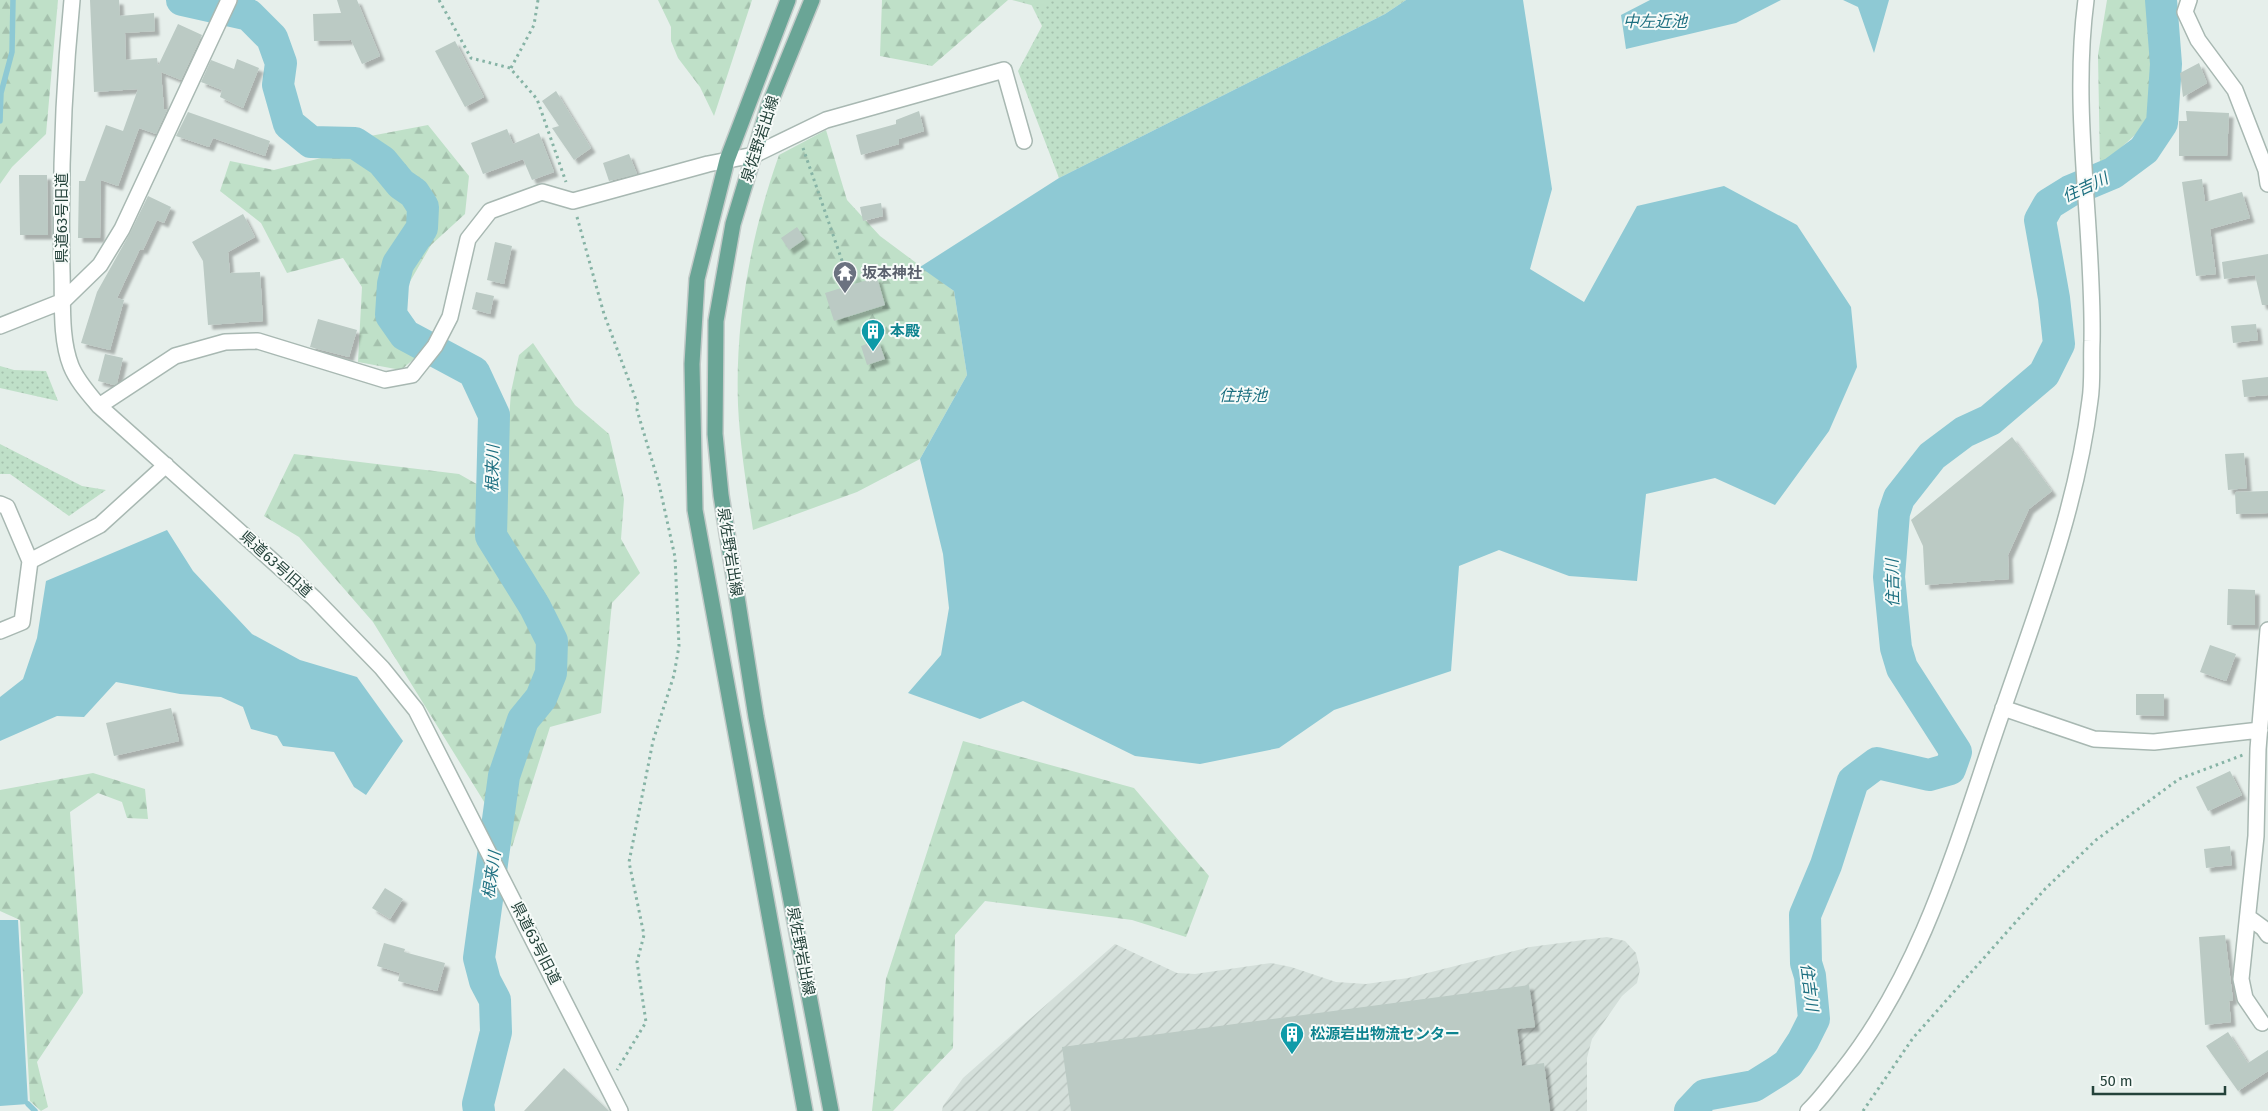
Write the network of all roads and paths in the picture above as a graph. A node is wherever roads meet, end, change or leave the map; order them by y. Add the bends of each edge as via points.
1 (72, 0) edge
2 (229, 0) edge
3 (439, 0) edge
4 (538, 0) edge
5 (788, 0) edge
6 (812, 0) edge
7 (2086, 0) edge
8 (2189, 0) edge
9 (510, 68) junction
10 (798, 133) junction
11 (1024, 140) dead end
12 (754, 155) junction
13 (727, 160) junction
14 (2268, 184) edge
15 (573, 200) junction
16 (848, 278) dead end
17 (63, 301) junction
18 (0, 326) edge
19 (99, 406) junction
20 (166, 465) junction
21 (0, 504) edge
22 (30, 561) junction
23 (2268, 630) edge
24 (0, 631) edge
25 (2003, 708) junction
26 (2260, 730) junction
27 (2258, 749) junction
28 (2262, 836) edge
29 (2248, 917) junction
30 (2268, 935) edge
31 (2262, 1023) dead end
32 (607, 1085) junction
33 (620, 1111) edge
34 (805, 1111) edge
35 (831, 1111) edge
36 (1808, 1111) edge
37 (1863, 1111) edge

1 - 17 street, 県道63号旧道 via 66,58 61,200
2 - 17 street via 122,229 100,266
3 - 9 path via 471,58
4 - 9 path via 534,25
5 - 13 main road, 泉佐野岩出線
6 - 12 main road, 泉佐野岩出線 via 768,108
7 - 25 street via 2081,37 2092,314 2091,399 2073,491 2045,589
8 - 14 street via 2185,12 2198,40 2235,90 2266,170
9 - 15 path via 537,99
10 - 11 street via 826,120 1004,70
10 - 12 street
10 - 16 path
12 - 13 street
12 - 35 main road, 泉佐野岩出線 via 733,224 716,321 714,434 756,716
13 - 15 street
13 - 34 main road, 泉佐野岩出線 via 697,279 692,364 696,510
15 - 19 street via 542,192 490,211 468,239 450,317 434,346 412,375 385,380 258,341 225,342 175,356
15 - 32 path via 604,314 638,405 659,484 675,556 679,646 674,675 653,741 629,862 644,934 637,962 646,1022
17 - 18 street
17 - 19 street, 県道63号旧道 via 65,338 71,366 83,388
19 - 20 street, 県道63号旧道
20 - 22 street via 100,526
20 - 32 street, 県道63号旧道 via 314,598 382,668 416,710
21 - 22 street via 7,507
22 - 24 street via 22,622
23 - 26 street
25 - 26 street via 2094,739 2154,742
25 - 36 street via 1940,890 1892,998 1858,1051
26 - 27 street
27 - 28 street
27 - 37 path via 2179,779 2096,840 2045,890 1913,1038
28 - 29 street
29 - 30 street
29 - 31 street via 2241,979 2245,998
32 - 33 street, 県道63号旧道

